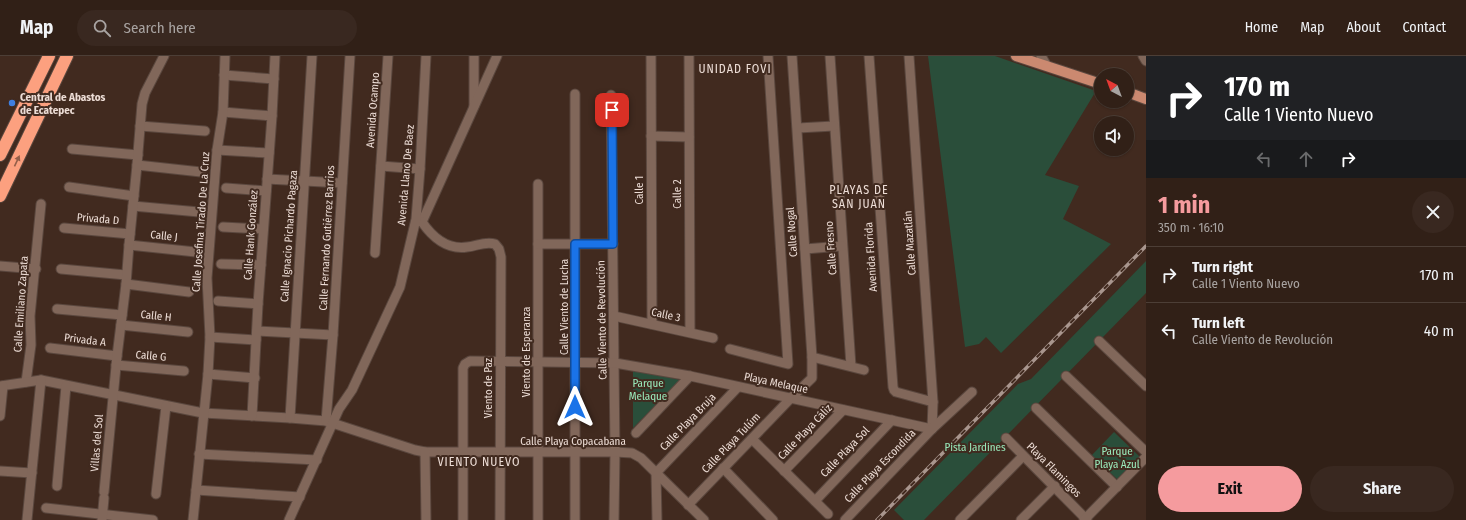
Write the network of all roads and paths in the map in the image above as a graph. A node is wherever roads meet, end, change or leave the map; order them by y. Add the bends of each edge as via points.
1 (67, 56) edge
2 (164, 56) edge
3 (225, 56) edge
4 (275, 56) edge
5 (312, 56) edge
6 (350, 56) edge
7 (388, 56) edge
8 (426, 56) edge
9 (474, 56) edge
10 (497, 56) edge
11 (652, 56) edge
12 (690, 56) edge
13 (768, 56) edge
14 (792, 56) edge
15 (830, 56) edge
16 (869, 56) edge
17 (909, 56) edge
18 (1016, 56) edge
19 (1041, 56) edge
20 (1143, 56) edge
21 (48, 58) edge
22 (1146, 61) edge
23 (1047, 66) junction
24 (61, 68) junction
25 (224, 75) junction
26 (274, 79) junction
27 (1094, 82) edge
28 (575, 94) dead end
29 (611, 95) dead end
30 (1134, 95) edge
31 (1146, 99) edge
32 (474, 110) junction
33 (223, 112) junction
34 (272, 116) junction
35 (140, 126) junction
36 (834, 126) junction
37 (798, 128) junction
38 (206, 131) dead end
39 (651, 136) junction
40 (689, 137) junction
41 (72, 149) dead end
42 (217, 150) junction
43 (269, 153) junction
44 (138, 154) junction
45 (0, 155) edge
46 (138, 165) junction
47 (381, 166) junction
48 (420, 169) junction
49 (201, 172) dead end
50 (267, 179) junction
51 (305, 181) junction
52 (342, 183) junction
53 (538, 184) dead end
54 (69, 187) dead end
55 (226, 188) dead end
56 (266, 191) junction
57 (0, 196) edge
58 (134, 196) junction
59 (41, 204) dead end
60 (133, 206) junction
61 (199, 212) dead end
62 (419, 221) junction
63 (223, 227) dead end
64 (64, 228) dead end
65 (263, 229) junction
66 (130, 234) junction
67 (538, 244) junction
68 (575, 244) junction
69 (613, 244) junction
70 (129, 245) junction
71 (842, 246) junction
72 (805, 249) junction
73 (196, 252) dead end
74 (375, 253) dead end
75 (221, 264) dead end
76 (261, 265) junction
77 (0, 266) edge
78 (61, 268) dead end
79 (36, 269) junction
80 (126, 275) junction
81 (126, 284) junction
82 (189, 292) dead end
83 (218, 301) dead end
84 (258, 304) junction
85 (57, 309) dead end
86 (122, 315) junction
87 (614, 316) junction
88 (652, 324) junction
89 (121, 325) junction
90 (257, 330) junction
91 (188, 332) dead end
92 (294, 332) junction
93 (690, 332) junction
94 (333, 335) junction
95 (210, 337) junction
96 (713, 338) dead end
97 (256, 340) junction
98 (1099, 341) dead end
99 (50, 348) dead end
100 (730, 349) dead end
101 (812, 357) junction
102 (117, 361) junction
103 (500, 362) junction
104 (538, 363) junction
105 (576, 363) junction
106 (615, 363) junction
107 (851, 366) junction
108 (864, 370) dead end
109 (184, 371) dead end
110 (208, 374) junction
111 (690, 376) junction
112 (1066, 376) dead end
113 (255, 378) junction
114 (41, 380) junction
115 (26, 382) junction
116 (1, 386) edge
117 (66, 386) junction
118 (1146, 386) edge
119 (738, 387) junction
120 (972, 392) dead end
121 (113, 395) junction
122 (791, 398) junction
123 (933, 402) junction
124 (166, 406) junction
125 (1036, 408) dead end
126 (843, 410) junction
127 (203, 413) junction
128 (0, 416) edge
129 (252, 416) junction
130 (290, 418) junction
131 (892, 420) junction
132 (330, 422) junction
133 (932, 428) junction
134 (636, 433) dead end
135 (1006, 438) dead end
136 (752, 439) junction
137 (425, 452) junction
138 (500, 452) junction
139 (575, 452) junction
140 (615, 452) junction
141 (1146, 452) edge
142 (463, 453) junction
143 (538, 453) junction
144 (199, 454) junction
145 (1023, 456) junction
146 (1146, 457) edge
147 (317, 460) junction
148 (723, 468) junction
149 (784, 470) junction
150 (0, 471) edge
151 (32, 473) junction
152 (656, 473) junction
153 (57, 486) dead end
154 (1055, 486) junction
155 (1117, 487) junction
156 (196, 490) junction
157 (156, 494) dead end
158 (300, 497) junction
159 (815, 501) junction
160 (688, 505) junction
161 (46, 508) dead end
162 (828, 514) dead end
163 (102, 517) edge
164 (1086, 519) edge
165 (27, 520) edge
166 (153, 520) edge
167 (193, 520) edge
168 (289, 520) edge
169 (426, 520) edge
170 (463, 520) edge
171 (500, 520) edge
172 (538, 520) edge
173 (575, 520) edge
174 (614, 520) edge
175 (657, 520) edge
176 (704, 520) edge
177 (773, 520) edge
178 (845, 520) edge
179 (960, 520) edge
180 (1021, 520) edge

1 - 24 highway
2 - 35 street, Villas del Sol via 143,99
3 - 25 street, Calle Josefina Tirado De La Cruz
4 - 26 street, Calle Hank González
5 - 51 street, Calle Ignacio Pichardo Pagaza
6 - 52 street, Calle Fernando Gutiérrez Barrios
7 - 47 street, Avenida Ocampo
8 - 48 street, Avenida Llano De Baez
9 - 32 street
10 - 32 street
11 - 39 street, Calle 1
12 - 40 street, Calle 2
13 - 100 street via 788,364
14 - 37 street, Calle Nogal
15 - 36 street, Calle Fresno
16 - 123 street, Avenida Florida via 893,387 896,392
17 - 123 street, Calle Mazatlán
18 - 23 main road
19 - 23 street
20 - 22 street
21 - 24 highway via 57,59
21 - 45 highway
23 - 27 main road
57 -> 24 highway
25 - 26 street
25 - 33 street, Calle Josefina Tirado De La Cruz
26 - 34 street, Calle Hank González
28 - 68 street, Calle Viento de Lucha
29 - 69 street, Calle Viento de Revolución
30 - 31 main road
32 - 62 street
33 - 34 street
33 - 42 street, Calle Josefina Tirado De La Cruz
34 - 43 street, Calle Hank González
35 - 38 street
35 - 44 street, Villas del Sol
36 - 37 street
36 - 71 street, Calle Fresno
37 - 72 street, Calle Nogal
39 - 40 street
39 - 88 street, Calle 1
40 - 93 street, Calle 2
41 - 44 street
42 - 43 street
42 - 95 street, Calle Josefina Tirado De La Cruz via 207,278
43 - 50 street, Calle Hank González
44 - 46 street, Villas del Sol
46 - 49 street
46 - 58 street, Villas del Sol
47 - 48 street
47 - 74 street, Avenida Ocampo
48 - 62 street, Avenida Llano De Baez
50 - 51 street
50 - 56 street, Calle Hank González
51 - 52 street
51 - 92 street, Calle Ignacio Pichardo Pagaza
52 - 94 street, Calle Fernando Gutiérrez Barrios
53 - 67 street, Viento de Esperanza
54 - 58 street
55 - 56 street
56 - 65 street, Calle Hank González
58 - 60 street, Villas del Sol
59 - 79 street, Calle Emiliano Zapata
60 - 61 street
60 - 66 street, Villas del Sol
62 - 103 street, Viento de Paz via 438,241 452,246 466,247 488,242 495,244 499,249
62 - 132 street, Avenida Llano De Baez via 400,287 352,390
63 - 65 street
64 - 66 street, Privada D
65 - 76 street, Calle Hank González
66 - 70 street, Villas del Sol
67 - 68 street
67 - 104 street, Viento de Esperanza
68 - 69 street
68 - 105 street, Calle Viento de Lucha
69 - 87 street, Calle Viento de Revolución
70 - 73 street, Calle J
70 - 80 street, Villas del Sol
71 - 72 street
71 - 107 street, Calle Fresno
72 - 101 street, Calle Nogal
75 - 76 street
76 - 84 street, Calle Hank González
77 - 79 street
78 - 80 street
79 - 115 street, Calle Emiliano Zapata
80 - 81 street, Villas del Sol
81 - 82 street
81 - 86 street, Villas del Sol
83 - 84 street
84 - 90 street, Calle Hank González
85 - 86 street
86 - 89 street, Villas del Sol
87 - 88 street, Calle 3
87 - 106 street, Calle Viento de Revolución
88 - 93 street, Calle 3
89 - 91 street, Calle H
89 - 102 street, Villas del Sol
90 - 92 street
90 - 97 street, Calle Hank González
92 - 94 street
92 - 130 street, Calle Ignacio Pichardo Pagaza
93 - 96 street, Calle 3
94 - 132 street, Calle Fernando Gutiérrez Barrios
95 - 97 street
95 - 110 street, Calle Josefina Tirado De La Cruz
97 - 113 street, Calle Hank González
98 - 118 street
99 - 102 street, Privada A
101 - 107 street
101 - 122 street, Calle Nogal via 812,378
102 - 109 street, Calle G
102 - 121 street, Villas del Sol
103 - 104 street, Playa Melaque
103 - 138 street, Viento de Paz
103 - 142 street, Playa Melaque via 470,361 463,368
104 - 105 street, Playa Melaque
104 - 143 street, Viento de Esperanza
105 - 106 street, Playa Melaque
105 - 139 street, Calle Viento de Lucha
106 - 111 street, Playa Melaque
106 - 140 street, Calle Viento de Revolución
107 - 108 street
110 - 113 street
110 - 127 street, Calle Josefina Tirado De La Cruz
111 - 119 street, Playa Melaque
111 - 134 street
112 - 141 street
113 - 129 street, Calle Hank González
114 - 115 street
114 - 117 street
114 - 151 street
115 - 116 street
116 - 128 street
117 - 121 street
117 - 153 street
119 - 122 street, Playa Melaque
119 - 152 street, Calle Playa Bruja
120 - 133 street, Calle Playa Escondida
121 - 124 street
121 - 163 street, Villas del Sol
122 - 126 street, Playa Melaque
122 - 136 street, Calle Playa Tulúm
123 - 133 street, Calle Mazatlán
124 - 127 street
124 - 157 street
125 - 155 street
126 - 131 street, Playa Melaque
126 - 149 street, Calle Playa Cáliz
127 - 129 street
127 - 144 street, Calle Josefina Tirado De La Cruz
129 - 130 street
130 - 132 street
131 - 133 street, Playa Melaque
131 - 159 street, Calle Playa Sol
132 - 137 street, Calle Playa Copacabana
132 - 147 street, Avenida Llano De Baez
133 - 178 street, Calle Playa Escondida
135 - 145 street, Playa Flamingos
136 - 148 street, Calle Playa Tulúm
136 - 149 street
137 - 142 street, Calle Playa Copacabana
137 - 169 street
138 - 142 street, Calle Playa Copacabana
138 - 143 street, Calle Playa Copacabana
138 - 171 street, Viento de Paz
139 - 140 street, Calle Playa Copacabana
139 - 143 street, Calle Playa Copacabana
139 - 173 street, Calle Viento de Lucha
140 - 152 street, Calle Playa Copacabana via 637,455
140 - 174 street, Calle Viento de Revolución
142 - 170 street
143 - 172 street, Viento de Esperanza
144 - 147 street
144 - 156 street, Calle Josefina Tirado De La Cruz
145 - 154 street, Playa Flamingos
145 - 179 street
146 - 155 street
147 - 158 street, Avenida Llano De Baez
148 - 160 street, Calle Playa Tulúm
148 - 177 street
149 - 159 street
150 - 151 street
151 - 165 street
152 - 160 street, Calle Playa Copacabana
152 - 175 street
154 - 164 street, Playa Flamingos
154 - 180 street
155 - 164 street
156 - 158 street
156 - 167 street, Calle Josefina Tirado De La Cruz
158 - 168 street, Avenida Llano De Baez
159 - 162 street
160 - 176 street, Calle Playa Copacabana
161 - 163 street
163 - 166 street

